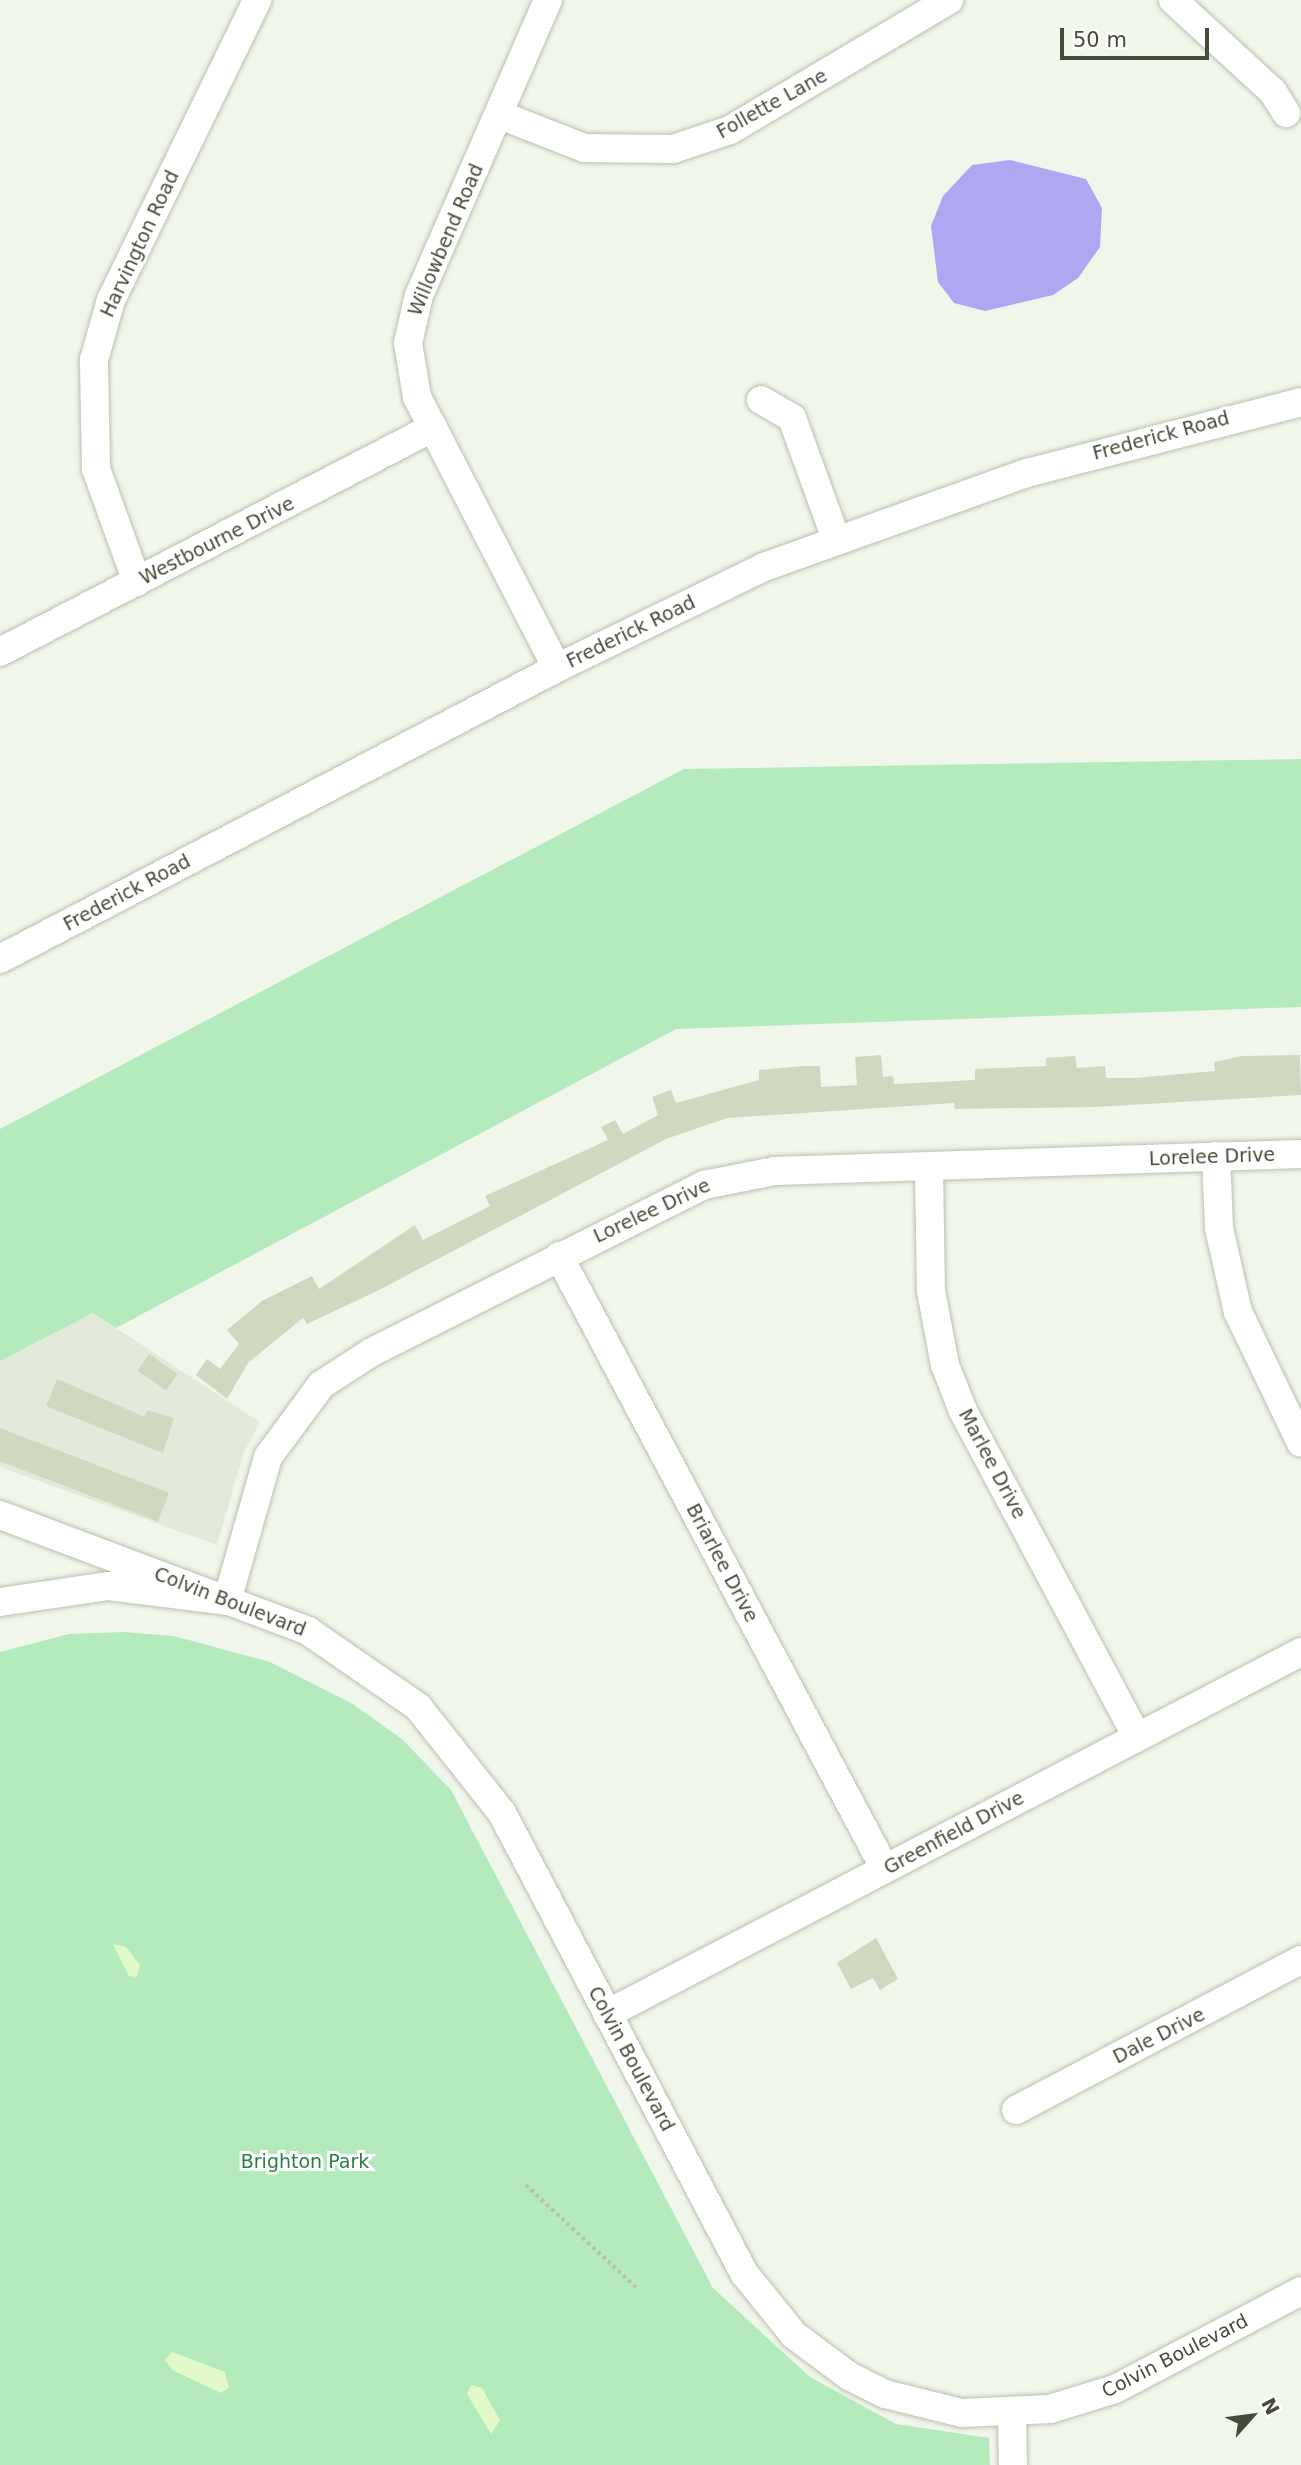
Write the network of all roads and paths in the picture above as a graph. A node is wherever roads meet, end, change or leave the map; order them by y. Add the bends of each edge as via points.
1 (257, 0) edge
2 (548, 0) edge
3 (949, 0) edge
4 (1173, 0) edge
5 (1286, 113) dead end
6 (500, 115) junction
7 (761, 400) dead end
8 (1301, 402) edge
9 (433, 428) junction
10 (836, 539) junction
11 (137, 582) junction
12 (0, 652) edge
13 (557, 668) junction
14 (0, 959) edge
15 (1301, 1154) edge
16 (1216, 1156) junction
17 (929, 1167) junction
18 (559, 1256) junction
19 (1301, 1443) edge
20 (0, 1515) edge
21 (227, 1601) junction
22 (0, 1602) edge
23 (1301, 1652) edge
24 (1137, 1737) junction
25 (886, 1869) junction
26 (1301, 1960) edge
27 (607, 2014) junction
28 (1016, 2110) dead end
29 (526, 2185) dead end
30 (638, 2288) dead end
31 (1301, 2291) edge
32 (1012, 2414) junction
33 (1013, 2465) edge

1 - 11 street, Harvington Road via 111,300 94,360 96,470
2 - 6 street, Willowbend Road
3 - 6 street, Follette Lane via 702,142 614,152 570,144
4 - 5 street via 1273,92
6 - 9 street, Willowbend Road via 411,321 410,370
7 - 10 street via 792,418
8 - 10 street, Frederick Road via 1027,473
9 - 11 street, Westbourne Drive
9 - 13 street, Willowbend Road
10 - 13 street, Frederick Road
11 - 12 street, Westbourne Drive
13 - 14 street, Frederick Road
15 - 16 street, Lorelee Drive
16 - 17 street, Lorelee Drive
16 - 19 street via 1219,1228 1238,1312
17 - 18 street, Lorelee Drive via 775,1171 721,1180
17 - 24 street, Marlee Drive via 931,1291 945,1365 963,1411
18 - 21 street, Lorelee Drive via 345,1367 300,1407 257,1486
18 - 25 street, Briarlee Drive
20 - 21 street, Colvin Boulevard
21 - 22 street via 108,1586
21 - 27 street, Colvin Boulevard via 346,1652 449,1740 502,1813
23 - 24 street, Greenfield Drive
24 - 25 street, Greenfield Drive
25 - 27 street, Greenfield Drive
26 - 28 street, Dale Drive
27 - 32 street, Colvin Boulevard via 744,2273 794,2335 885,2394 962,2413
29 - 30 path
31 - 32 street, Colvin Boulevard via 1115,2389
32 - 33 street

